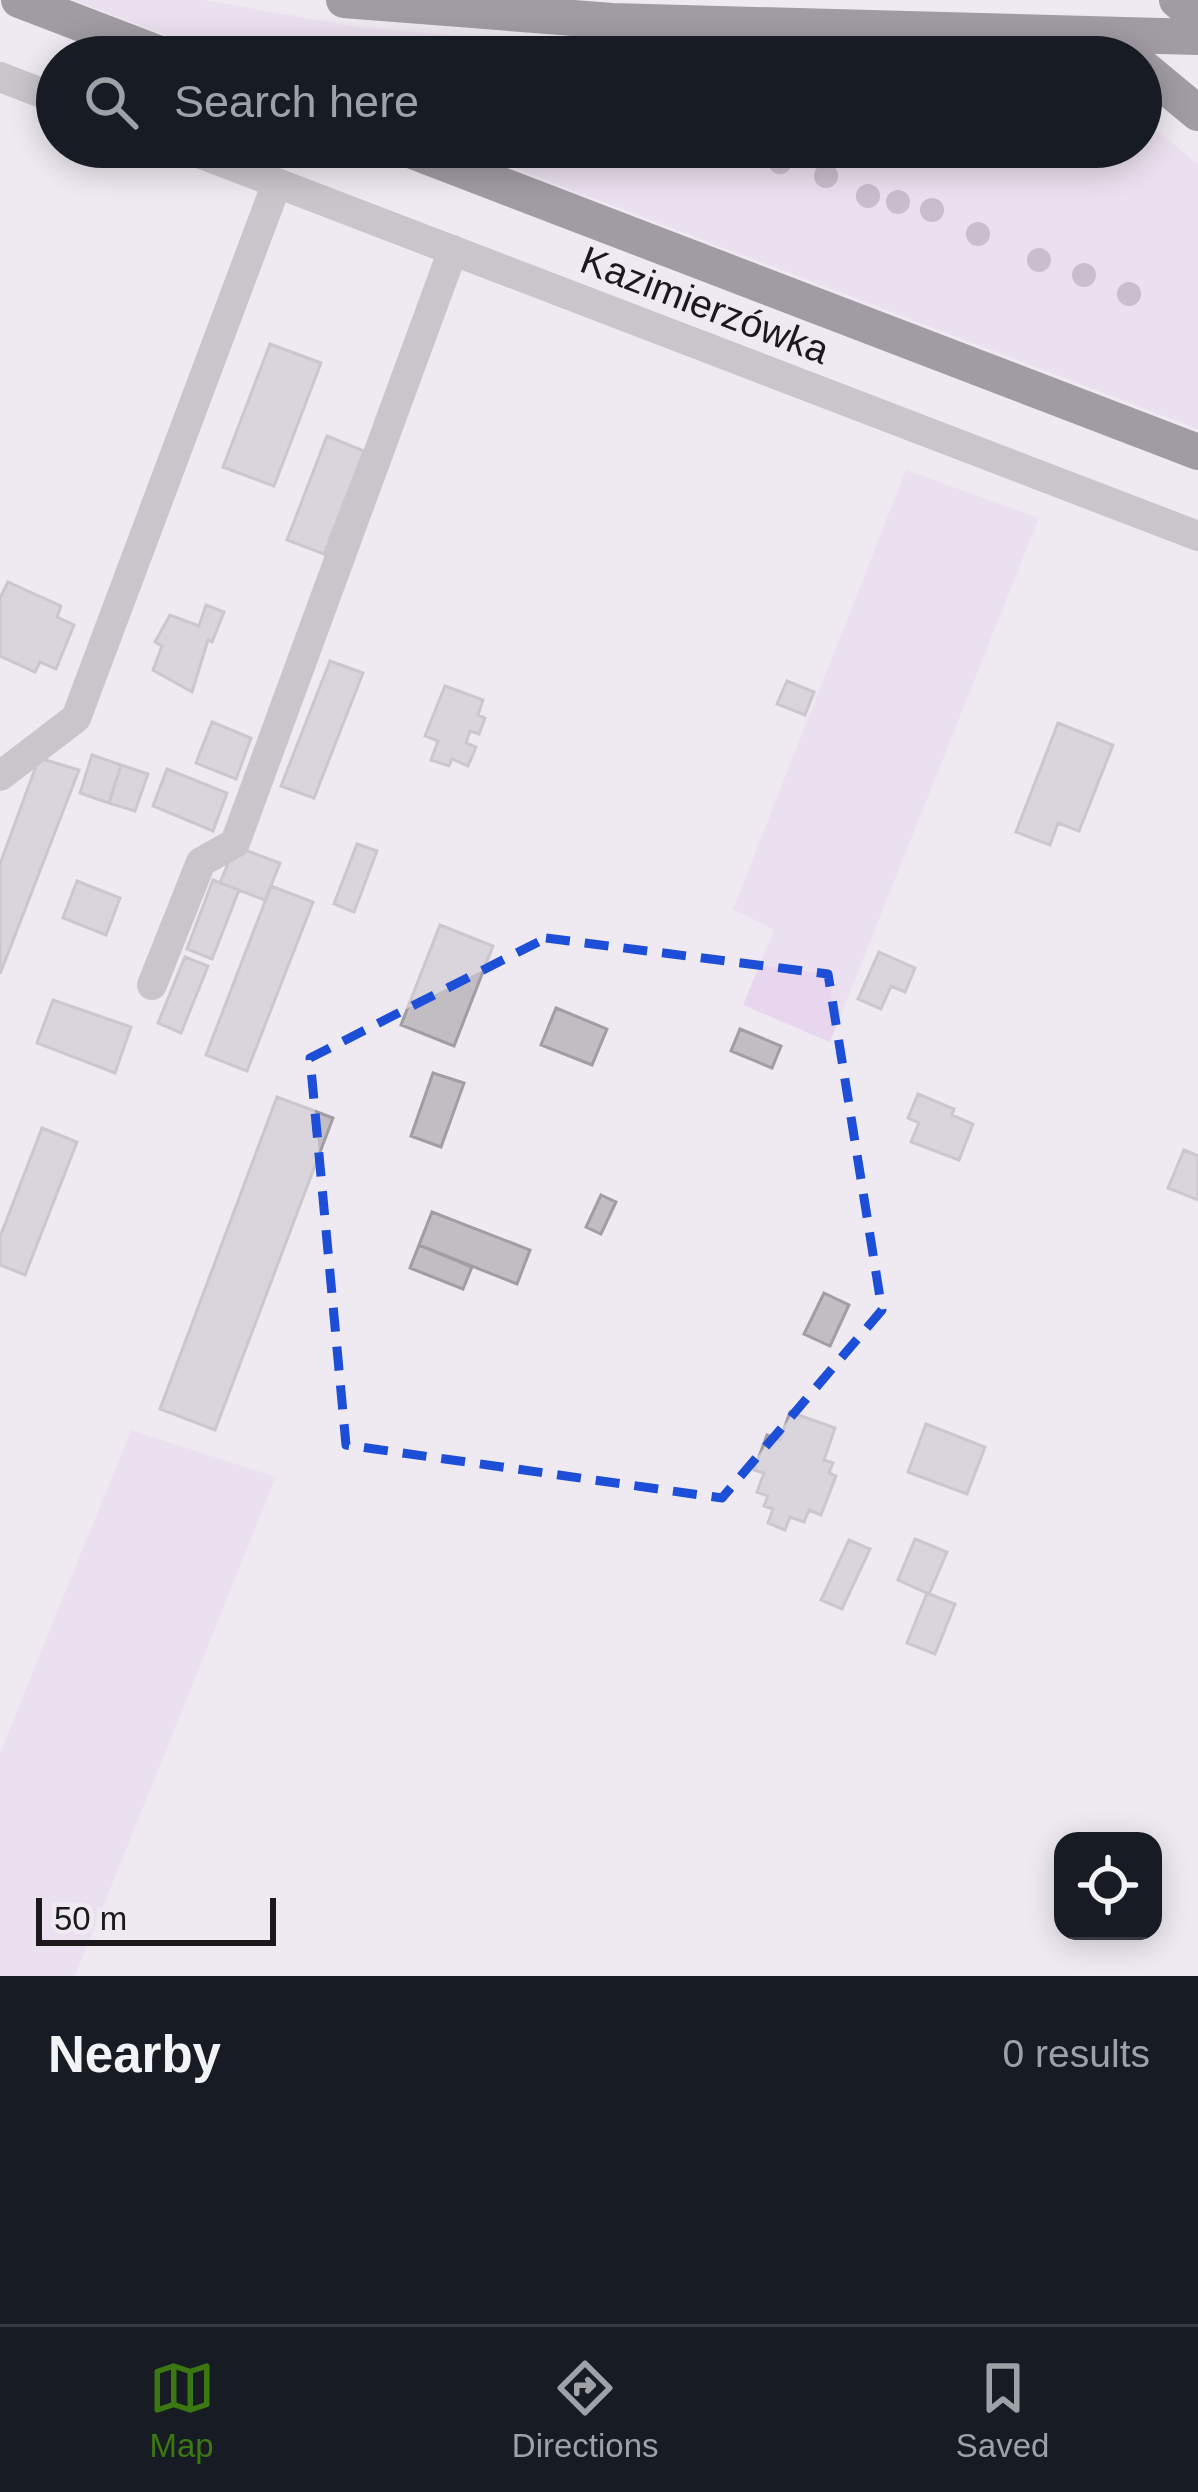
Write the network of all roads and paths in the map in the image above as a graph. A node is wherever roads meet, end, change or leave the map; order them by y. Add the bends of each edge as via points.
1 (19, 0) edge
2 (344, 0) edge
3 (1061, 0) edge
4 (1177, 0) edge
5 (1198, 17) edge
6 (112, 36) edge
7 (1105, 36) edge
8 (1162, 36) edge
9 (1162, 36) edge
10 (1198, 37) edge
11 (0, 77) edge
12 (1162, 83) edge
13 (36, 90) edge
14 (1198, 113) edge
15 (238, 168) edge
16 (457, 168) edge
17 (277, 183) junction
18 (453, 250) junction
19 (1198, 452) edge
20 (1198, 536) edge
21 (0, 776) edge
22 (152, 985) dead end

1 - 6 highway
2 - 8 highway via 520,16
3 - 7 highway
4 - 5 highway
9 - 10 highway
11 - 13 street
12 - 14 highway
15 - 17 street, Kazimierzówka
16 - 19 highway
17 - 18 street, Kazimierzówka
17 - 21 street via 76,718
18 - 20 street, Kazimierzówka
18 - 22 street via 235,843 201,862

